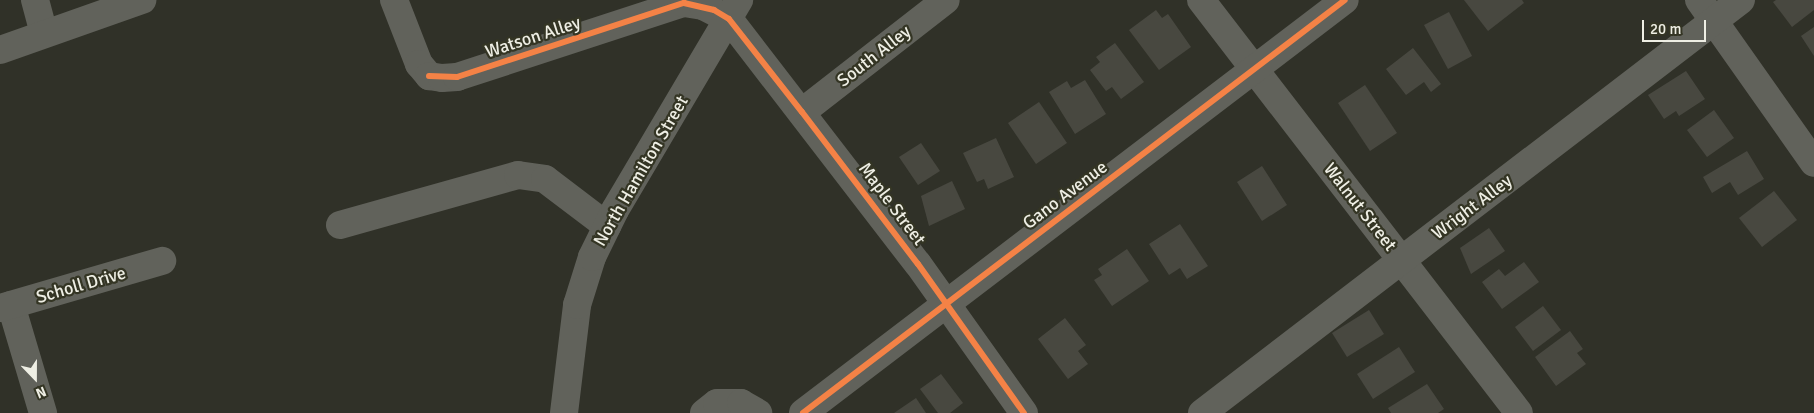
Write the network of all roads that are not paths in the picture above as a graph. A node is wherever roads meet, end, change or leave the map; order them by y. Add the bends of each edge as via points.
1 (35, 0) edge
2 (142, 0) edge
3 (394, 0) edge
4 (946, 0) edge
5 (1201, 0) edge
6 (1346, 0) edge
7 (1741, 0) edge
8 (734, 9) edge
9 (1706, 11) edge
10 (44, 34) junction
11 (0, 50) edge
12 (1255, 69) junction
13 (802, 112) junction
14 (1814, 163) edge
15 (340, 225) dead end
16 (607, 226) junction
17 (162, 261) dead end
18 (1402, 261) junction
19 (945, 306) junction
20 (5, 307) edge
21 (43, 413) edge
22 (564, 413) edge
23 (704, 413) edge
24 (758, 413) edge
25 (802, 413) edge
26 (1024, 413) edge
27 (1202, 413) edge
28 (1519, 413) edge

1 - 10 street
2 - 10 street
3 - 8 street, Watson Alley via 403,30 429,76 457,77 684,3
4 - 13 street, South Alley
5 - 12 street, Walnut Street
6 - 12 street, Gano Avenue
7 - 9 street, Wright Alley
8 - 13 street, Maple Street
8 - 16 street, North Hamilton Street
9 - 14 street
9 - 18 street, Wright Alley
10 - 11 street
12 - 18 street, Walnut Street
12 - 19 street, Gano Avenue
13 - 19 street, Maple Street via 918,264
15 - 16 street via 518,175 545,179
16 - 22 street, North Hamilton Street via 577,304
17 - 20 street, Scholl Drive
18 - 27 street, Wright Alley
18 - 28 street, Walnut Street
19 - 25 street, Gano Avenue
19 - 26 street, Maple Street
20 - 21 street
23 - 24 street via 717,403 741,402

